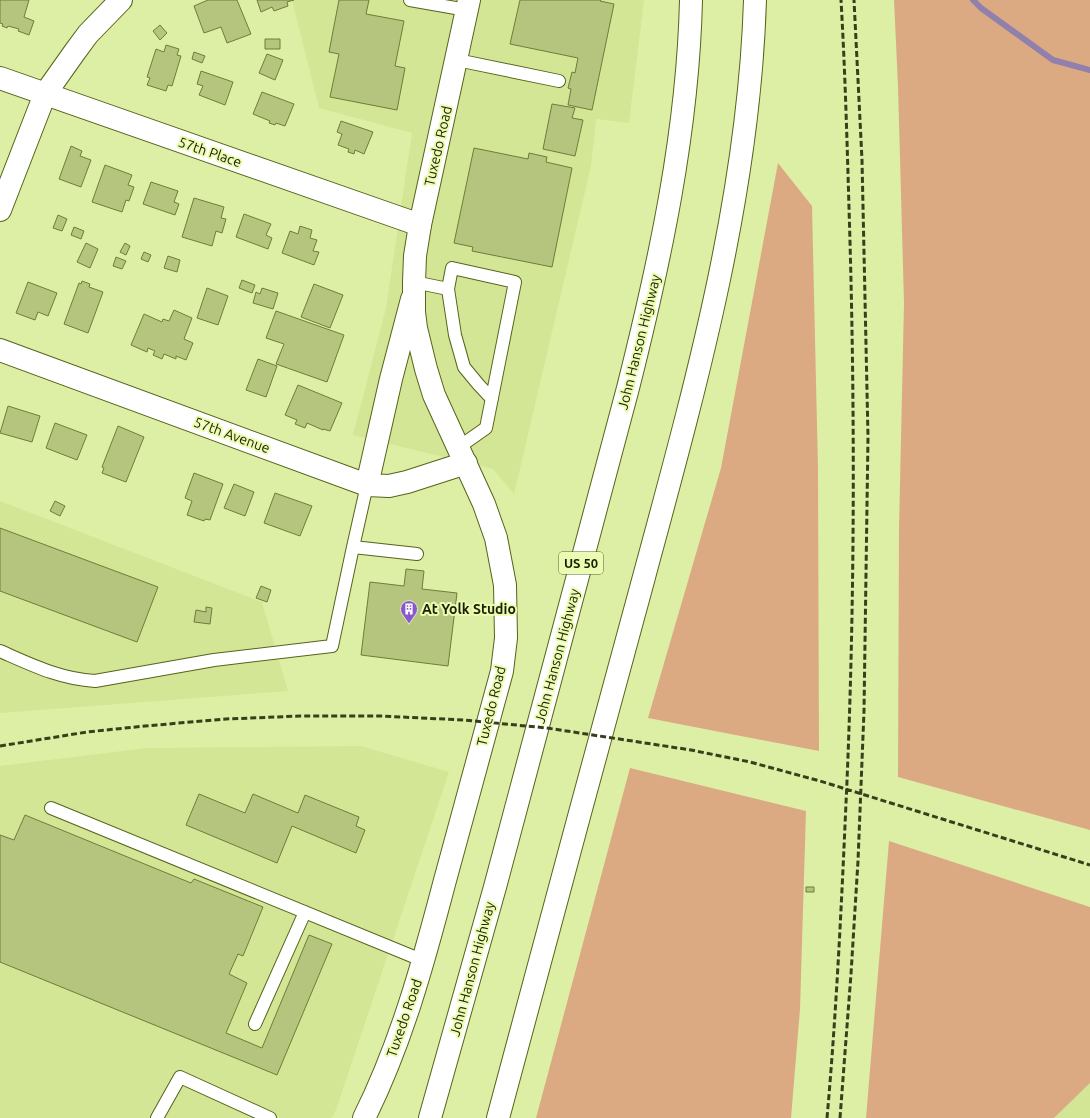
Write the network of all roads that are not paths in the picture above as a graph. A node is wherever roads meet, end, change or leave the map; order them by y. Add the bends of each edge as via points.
1 (121, 0) edge
2 (410, 0) edge
3 (691, 0) edge
4 (755, 0) edge
5 (468, 5) edge
6 (456, 60) junction
7 (0, 78) edge
8 (558, 81) dead end
9 (45, 94) junction
10 (0, 210) edge
11 (420, 225) junction
12 (414, 287) junction
13 (448, 289) junction
14 (0, 350) edge
15 (492, 399) junction
16 (462, 455) junction
17 (367, 485) junction
18 (353, 547) junction
19 (417, 554) dead end
20 (0, 652) edge
21 (51, 808) dead end
22 (305, 912) junction
23 (424, 961) junction
24 (255, 1024) dead end
25 (157, 1118) edge
26 (270, 1118) edge
27 (364, 1118) edge
28 (430, 1118) edge
29 (498, 1118) edge

1 - 9 main road via 88,34
2 - 5 lane
3 - 28 main road, John Hanson Highway / US 50 via 688,59 674,172 644,324 495,887
4 - 29 main road via 743,142 727,239 703,352
5 - 6 main road, Tuxedo Road
6 - 8 lane
6 - 11 main road, Tuxedo Road
7 - 9 main road, 57th Place
9 - 10 main road
9 - 11 main road, 57th Place
11 - 12 main road, Tuxedo Road
12 - 13 lane
12 - 16 main road, Tuxedo Road via 416,328 426,369 434,395
12 - 17 main road, Tuxedo Road
13 - 15 lane via 455,335 464,366
13 - 15 lane via 452,268 516,282
14 - 17 main road, 57th Avenue
15 - 16 lane via 486,428
16 - 17 main road, 57th Avenue via 407,482 389,486
16 - 23 main road, Tuxedo Road via 496,538 505,585 506,638 502,671
17 - 18 lane
18 - 19 lane
18 - 20 lane via 332,646 214,660 95,681 56,675
21 - 22 lane
22 - 23 lane
22 - 24 lane
23 - 27 main road, Tuxedo Road via 407,1014
25 - 26 lane via 180,1077

